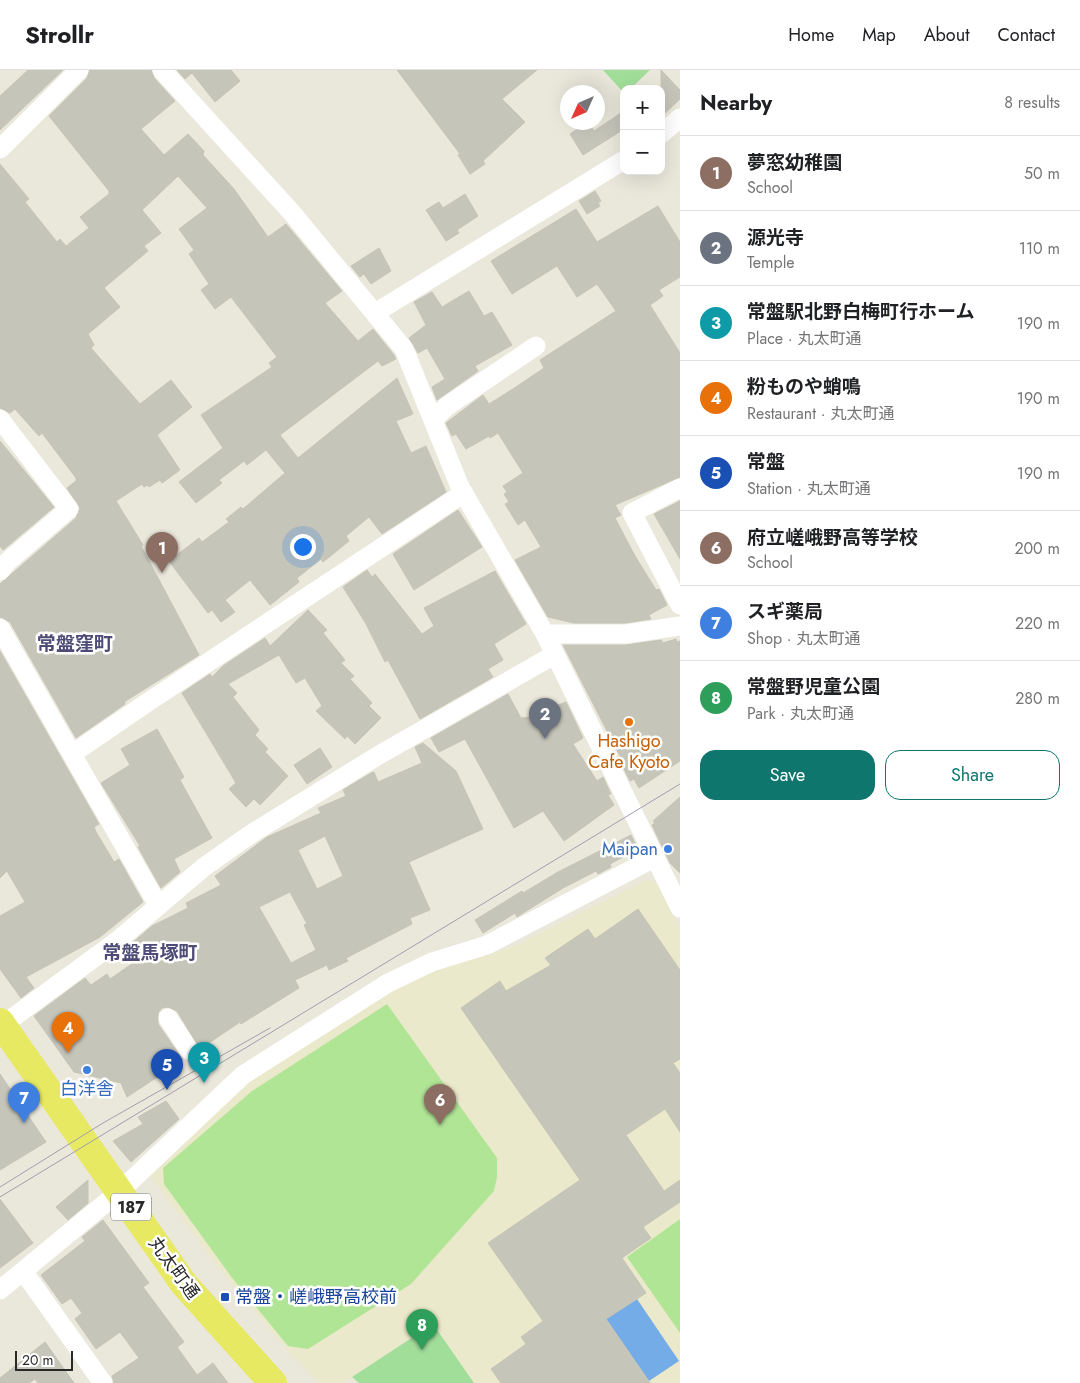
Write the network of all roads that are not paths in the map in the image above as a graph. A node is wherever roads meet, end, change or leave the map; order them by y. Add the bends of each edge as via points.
1 (79, 70) edge
2 (162, 70) edge
3 (680, 118) edge
4 (665, 131) edge
5 (0, 148) edge
6 (620, 162) edge
7 (375, 313) junction
8 (536, 346) dead end
9 (0, 419) edge
10 (433, 420) junction
11 (680, 488) edge
12 (464, 493) junction
13 (0, 571) edge
14 (680, 605) edge
15 (680, 626) edge
16 (0, 628) edge
17 (546, 634) junction
18 (554, 655) junction
19 (72, 754) junction
20 (654, 858) junction
21 (158, 905) junction
22 (680, 908) edge
23 (168, 1018) dead end
24 (1, 1025) edge
25 (189, 1050) dead end
26 (120, 1191) junction
27 (23, 1271) junction
28 (0, 1290) edge
29 (102, 1383) edge
30 (273, 1383) edge

1 - 5 street
2 - 7 street via 293,214
3 - 4 street
6 - 7 street
7 - 10 street via 404,348
8 - 10 street via 446,406
9 - 13 street via 69,509
10 - 12 street
11 - 14 street via 632,513
12 - 17 street
12 - 19 street
15 - 17 street via 626,634
16 - 19 street
17 - 18 street
18 - 20 street
18 - 21 street via 379,755 251,834
19 - 21 street
20 - 22 street
20 - 26 street via 487,945 432,962 388,983 242,1075
21 - 24 street via 117,941
23 - 25 street
24 - 26 main road, 丸太町通 / 187
26 - 27 street
26 - 30 main road, 丸太町通 / 187 via 184,1284
27 - 28 street
27 - 29 street

